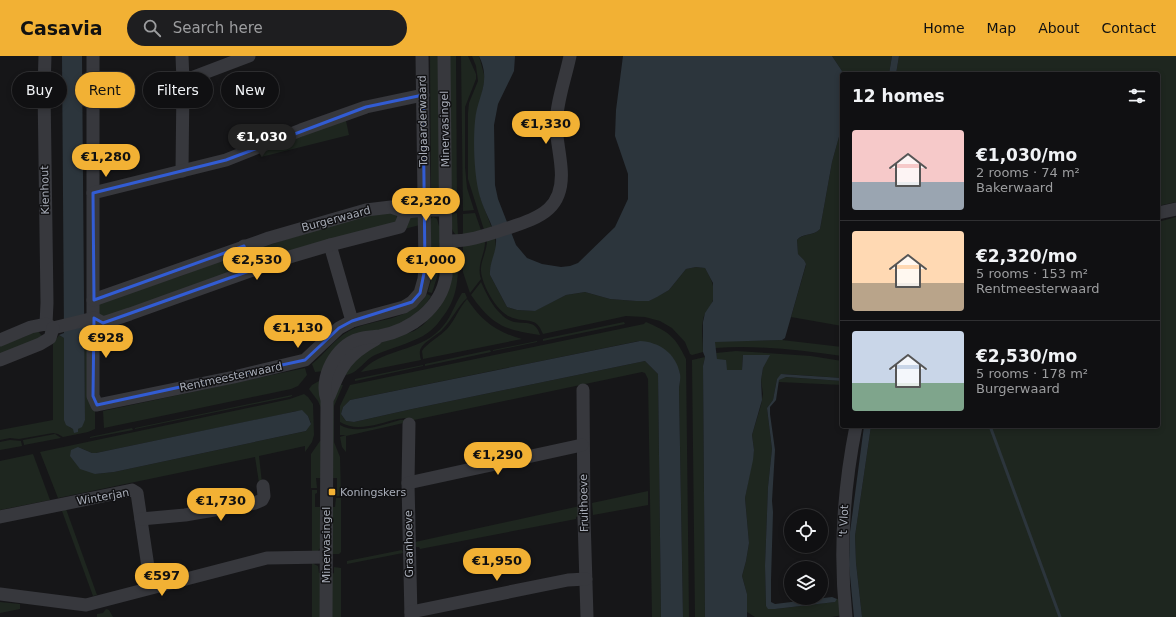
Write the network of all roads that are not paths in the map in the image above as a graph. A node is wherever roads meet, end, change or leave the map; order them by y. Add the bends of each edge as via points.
1 (45, 56) edge
2 (93, 56) edge
3 (182, 56) edge
4 (249, 56) edge
5 (422, 56) edge
6 (444, 56) edge
7 (570, 56) edge
8 (183, 72) edge
9 (207, 72) edge
10 (423, 95) junction
11 (183, 108) edge
12 (182, 171) junction
13 (93, 194) junction
14 (1176, 209) edge
15 (425, 210) junction
16 (446, 210) junction
17 (406, 212) junction
18 (1160, 213) edge
19 (446, 241) junction
20 (330, 245) junction
21 (244, 246) junction
22 (252, 270) junction
23 (93, 300) junction
24 (91, 319) junction
25 (352, 321) junction
26 (53, 326) junction
27 (0, 340) edge
28 (0, 360) edge
29 (583, 390) dead end
30 (409, 424) dead end
31 (856, 428) edge
32 (582, 445) junction
33 (408, 483) junction
34 (262, 486) dead end
35 (0, 517) edge
36 (141, 519) junction
37 (326, 557) junction
38 (586, 579) junction
39 (151, 587) junction
40 (0, 594) edge
41 (411, 615) edge
42 (326, 617) edge
43 (586, 617) edge
44 (846, 617) edge

1 - 26 street, Kienhout via 47,303
2 - 13 street
3 - 8 street
4 - 9 street
5 - 10 street, Tolgaarderwaard
6 - 16 street, Minervasingel
7 - 19 street via 557,105 556,128 562,183 558,197 548,211 531,221 461,241
10 - 12 street via 366,107 226,160
10 - 15 street, Tolgaarderwaard
11 - 12 street
12 - 13 street
13 - 23 street
14 - 18 street
15 - 16 street, Burgerwaard
15 - 17 street, Burgerwaard
15 - 25 street, Rentmeesterwaard via 425,268 420,293 404,307
16 - 19 street, Minervasingel
17 - 20 street via 400,227
17 - 21 street, Burgerwaard via 391,207 366,210
19 - 37 street, Minervasingel via 446,276 437,300 421,318 409,326 366,344 347,360 336,377 327,400
20 - 22 street
20 - 25 street
21 - 22 street
21 - 23 street, Burgerwaard
22 - 24 street via 103,323
23 - 24 street
24 - 25 street, Rentmeesterwaard via 93,396 97,405 305,360 339,328
24 - 26 street
26 - 27 street via 31,327
26 - 28 street via 50,338
29 - 32 street, Fruithoeve
30 - 33 street, Graanhoeve
31 - 44 street, 't Vlot via 849,459 842,524 842,581
32 - 33 street
32 - 38 street, Fruithoeve
33 - 41 street, Graanhoeve
34 - 36 street via 264,496 255,503 185,516
35 - 36 street, Winterjan via 132,490 137,493
36 - 39 street, Winterjan
37 - 39 street via 267,558
37 - 42 street, Minervasingel
38 - 41 street via 568,580
38 - 43 street, Fruithoeve
39 - 40 street via 86,605

